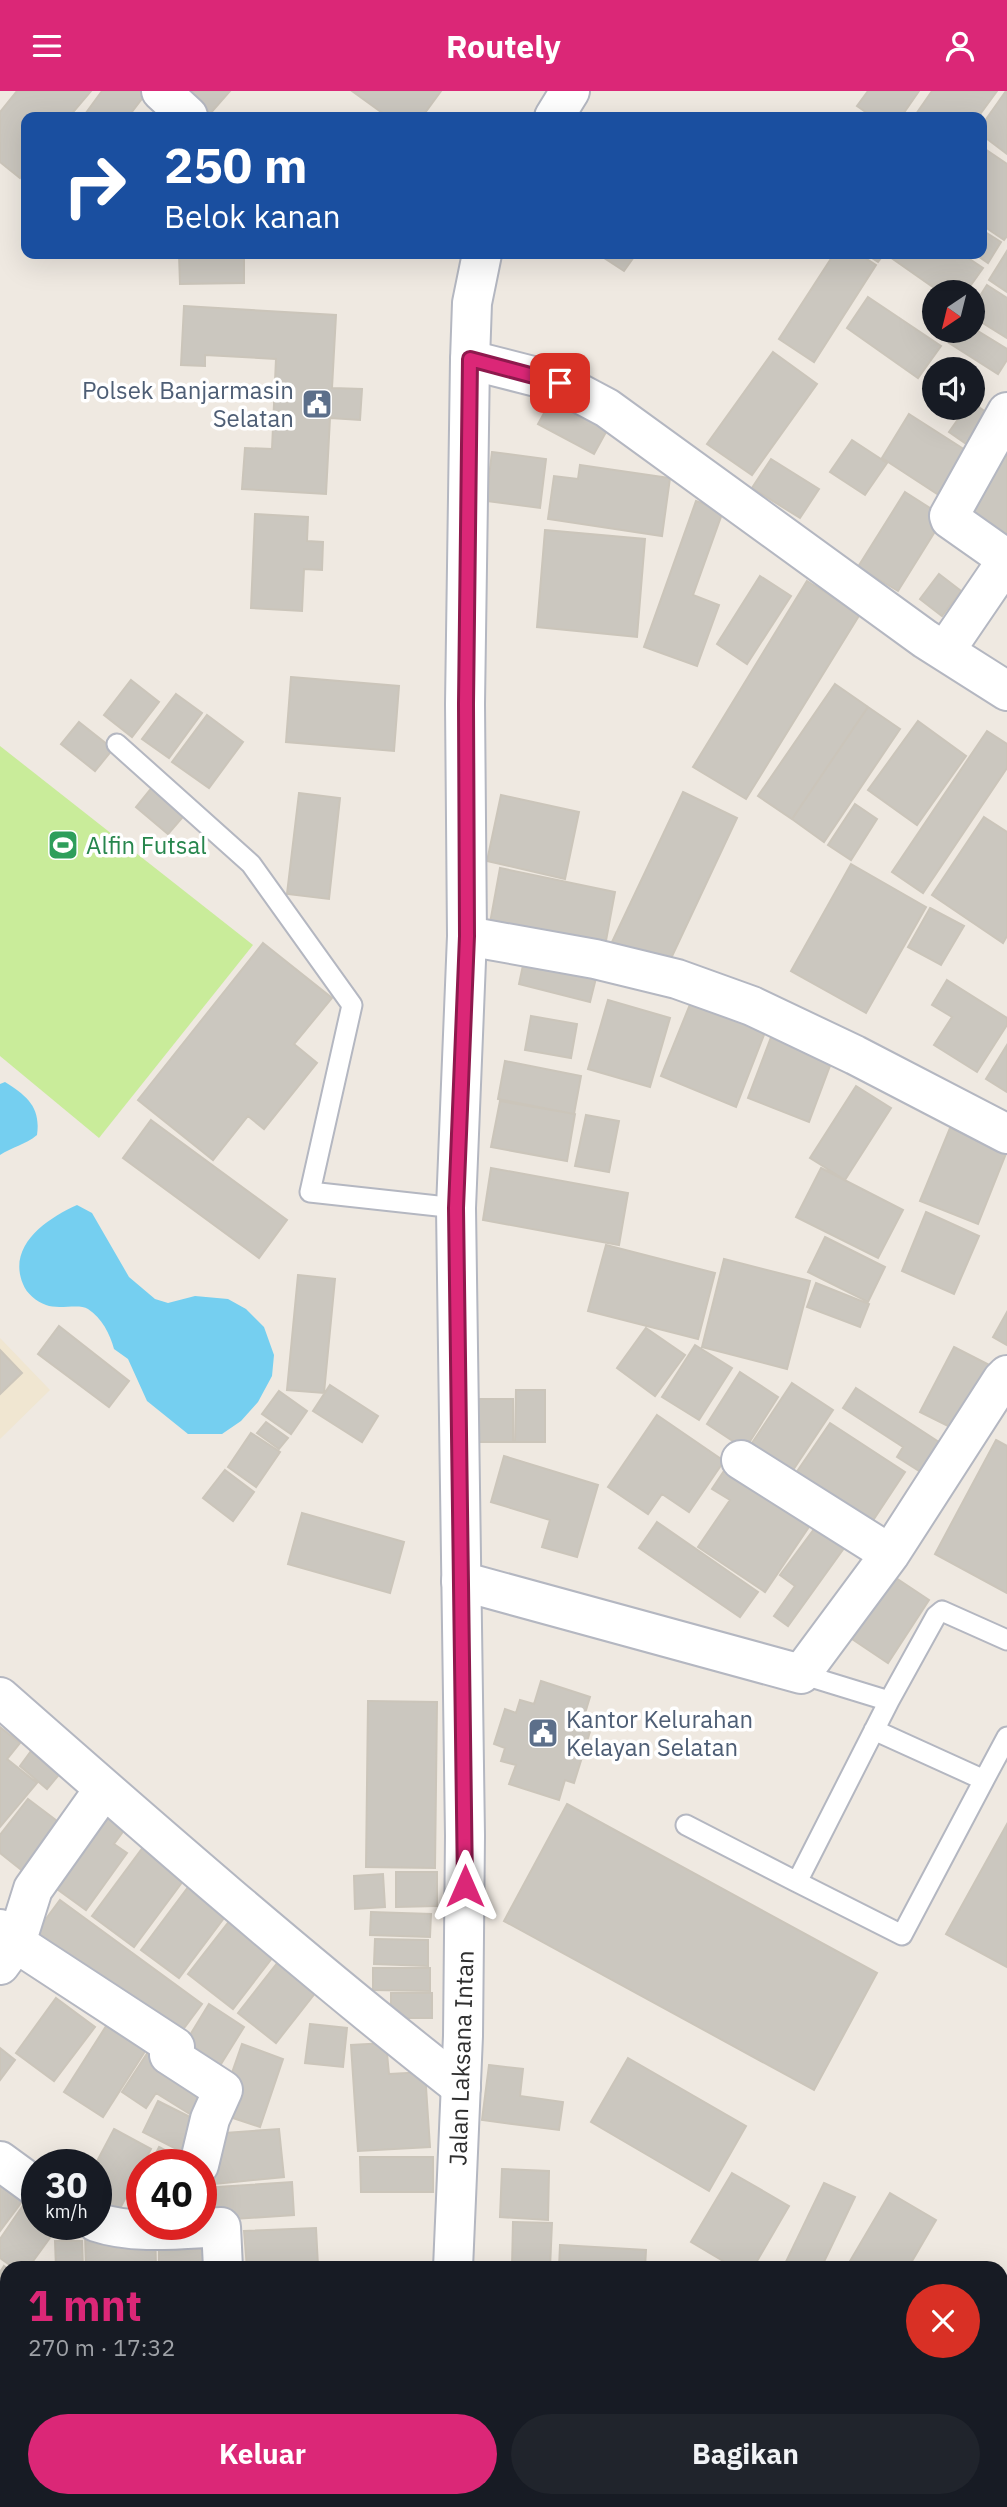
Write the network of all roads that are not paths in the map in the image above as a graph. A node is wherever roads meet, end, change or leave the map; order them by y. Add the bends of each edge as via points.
1 (161, 91) edge
2 (570, 91) edge
3 (184, 112) edge
4 (557, 112) edge
5 (481, 259) edge
6 (470, 359) junction
7 (1007, 412) edge
8 (945, 651) junction
9 (1007, 691) edge
10 (117, 744) dead end
11 (467, 936) junction
12 (1007, 1134) edge
13 (456, 1208) junction
14 (1007, 1375) edge
15 (741, 1460) dead end
16 (890, 1554) junction
17 (461, 1580) junction
18 (1007, 1640) edge
19 (801, 1674) junction
20 (0, 1697) edge
21 (889, 1702) junction
22 (874, 1730) junction
23 (1007, 1737) edge
24 (984, 1780) junction
25 (104, 1789) junction
26 (686, 1825) dead end
27 (797, 1882) junction
28 (5, 1946) edge
29 (461, 2088) junction
30 (203, 2149) edge
31 (0, 2161) edge
32 (21, 2176) edge
33 (217, 2227) edge
34 (223, 2261) edge
35 (453, 2261) edge

1 - 3 street
2 - 4 street
5 - 6 street, Jalan Laksana Intan via 472,303
6 - 8 street via 560,383 607,408
6 - 11 street, Jalan Laksana Intan
7 - 8 street via 948,513 1004,557 1005,563
8 - 9 street
10 - 13 lane via 251,864 352,1005 310,1192
11 - 12 street via 677,979 752,1006
11 - 13 street, Jalan Laksana Intan
13 - 17 street, Jalan Laksana Intan
14 - 16 street
15 - 16 street
16 - 19 street
17 - 19 street
17 - 29 street, Jalan Laksana Intan via 465,1836
18 - 21 lane via 942,1611
19 - 21 lane
20 - 25 street
21 - 22 lane
22 - 24 lane
22 - 27 lane
23 - 24 lane
24 - 27 lane via 902,1935
25 - 28 street via 50,1862
25 - 29 street
26 - 27 lane
28 - 30 street via 175,2047 169,2055 223,2090
29 - 35 street, Jalan Laksana Intan
31 - 32 street
33 - 34 street via 221,2227

